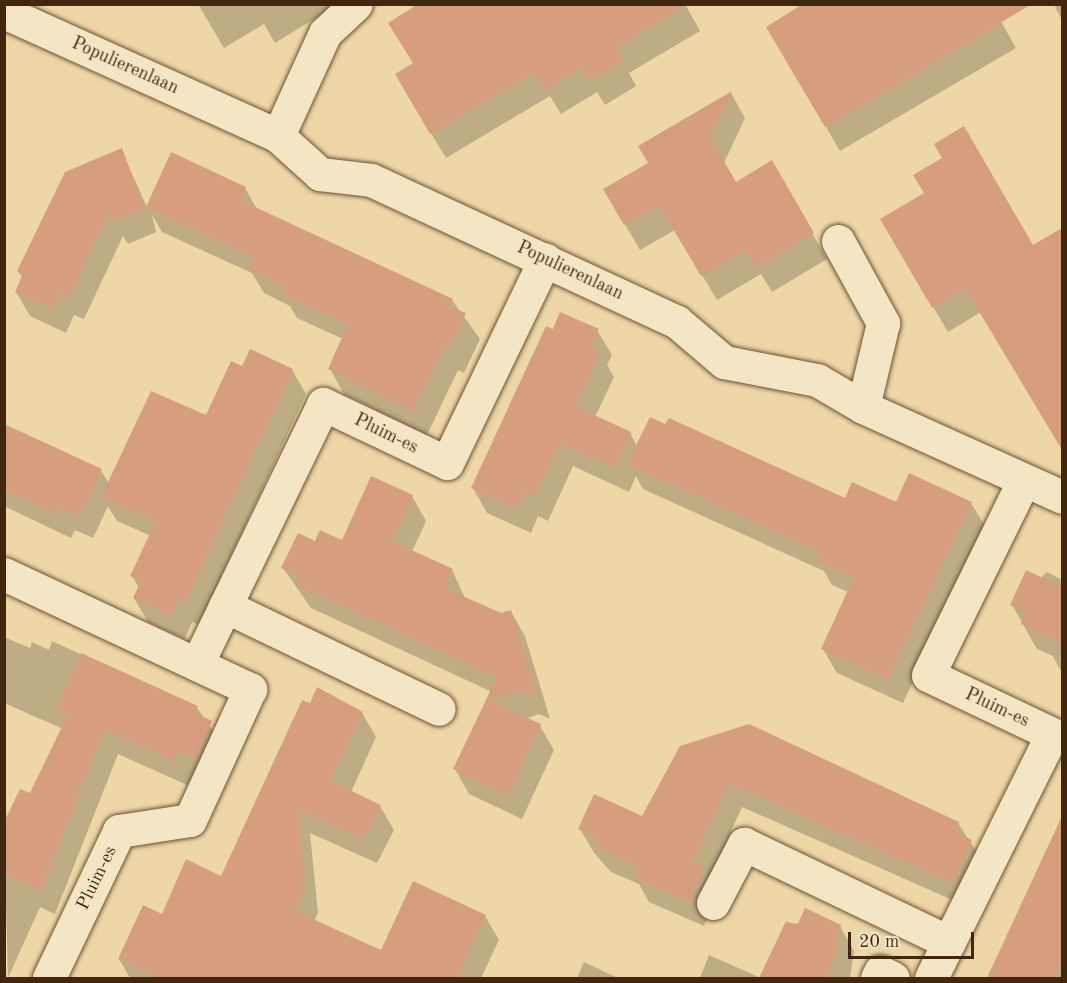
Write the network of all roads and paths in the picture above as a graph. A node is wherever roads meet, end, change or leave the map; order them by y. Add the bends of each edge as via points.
1 (356, 4) edge
2 (6, 16) edge
3 (278, 136) junction
4 (838, 241) dead end
5 (545, 259) junction
6 (863, 407) junction
7 (1024, 480) junction
8 (1062, 497) edge
9 (4, 574) edge
10 (225, 606) junction
11 (197, 664) junction
12 (440, 710) dead end
13 (713, 903) dead end
14 (949, 942) junction
15 (49, 978) edge
16 (877, 978) edge
17 (893, 978) edge
18 (931, 978) edge

1 - 3 street via 325,33
2 - 3 street, Populierenlaan
3 - 5 street, Populierenlaan via 320,174 371,180
4 - 6 street via 883,323
5 - 6 street, Populierenlaan via 676,322 724,362 817,380
5 - 10 street, Pluim-es via 447,463 324,404
6 - 7 street, Populierenlaan
7 - 8 street, Populierenlaan
7 - 14 street, Pluim-es via 928,675 1052,734
9 - 11 street, Pluim-es
10 - 11 street, Pluim-es
10 - 12 street
11 - 15 street, Pluim-es via 250,689 190,820 120,831
13 - 14 street via 744,844
14 - 18 street, Pluim-es
16 - 17 street via 880,972

